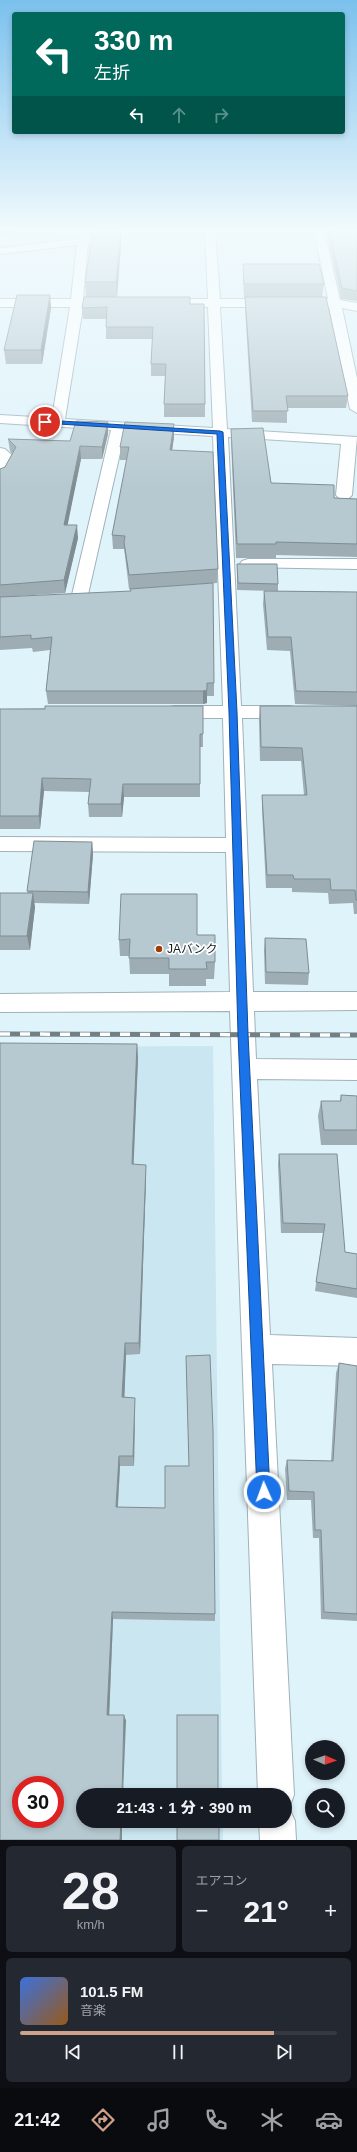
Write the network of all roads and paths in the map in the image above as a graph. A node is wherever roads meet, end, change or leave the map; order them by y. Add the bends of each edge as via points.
1 (75, 316) edge
2 (213, 316) edge
3 (339, 316) edge
4 (357, 409) edge
5 (4, 420) edge
6 (58, 422) junction
7 (119, 426) junction
8 (220, 432) junction
9 (353, 441) edge
10 (2, 443) edge
11 (0, 476) edge
12 (344, 495) dead end
13 (227, 564) junction
14 (357, 564) edge
15 (79, 599) edge
16 (155, 712) edge
17 (233, 712) junction
18 (310, 712) edge
19 (0, 844) edge
20 (237, 845) junction
21 (242, 1001) junction
22 (357, 1001) edge
23 (0, 1003) edge
24 (245, 1069) junction
25 (357, 1070) edge
26 (258, 1349) junction
27 (357, 1352) edge
28 (276, 1788) edge
29 (277, 1828) edge
30 (278, 1840) edge

1 - 6 street
2 - 8 street
3 - 4 street
5 - 6 street
5 - 10 street
6 - 7 street
7 - 8 street
7 - 15 street
8 - 9 street
8 - 13 street
9 - 12 street
10 - 11 street via 9,459
13 - 14 street
13 - 17 street via 220,589
16 - 17 street
17 - 18 street
17 - 20 street
19 - 20 street
20 - 21 street
21 - 22 street
21 - 23 street
21 - 24 street
24 - 25 street
24 - 26 street
26 - 27 street
26 - 28 street
29 - 30 street

